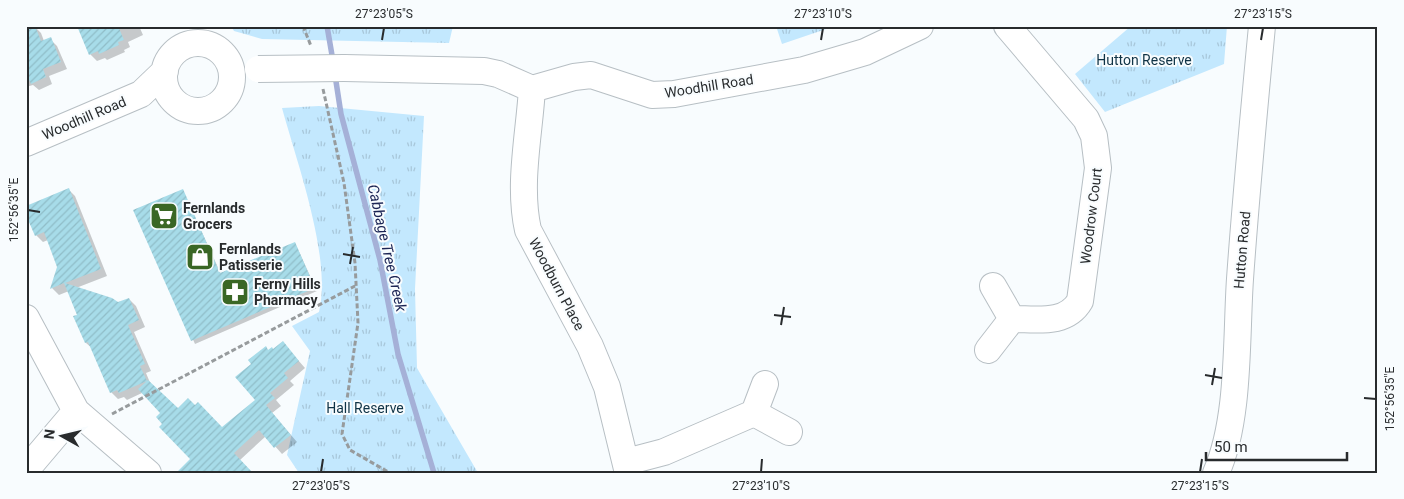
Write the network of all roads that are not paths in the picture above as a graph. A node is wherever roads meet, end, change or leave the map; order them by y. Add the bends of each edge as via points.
1 (920, 26) edge
2 (1007, 26) edge
3 (1262, 26) edge
4 (194, 36) edge
5 (230, 72) junction
6 (167, 83) junction
7 (532, 89) junction
8 (26, 143) edge
9 (993, 286) dead end
10 (26, 318) edge
11 (1012, 319) junction
12 (988, 350) dead end
13 (765, 384) dead end
14 (754, 413) junction
15 (84, 418) junction
16 (789, 432) dead end
17 (627, 467) edge
18 (26, 470) edge
19 (148, 473) edge
20 (1216, 473) edge

1 - 7 street, Woodhill Road via 865,52 804,70 674,94 652,95 591,75
2 - 11 street, Woodrow Court via 1086,119 1094,136 1098,168 1080,301 1074,310 1060,318
3 - 20 street, Hutton Road via 1231,424
4 - 5 street via 216,48
4 - 6 street via 168,61
5 - 6 street via 224,100 207,110 181,107
5 - 7 street, bridge via 344,68 484,71
6 - 8 street, Woodhill Road
7 - 17 street, Woodburn Place via 523,190 528,230 590,346 607,387
9 - 11 street
10 - 15 street
11 - 12 street
13 - 14 street
14 - 16 street
14 - 17 street
15 - 18 street
15 - 19 street

